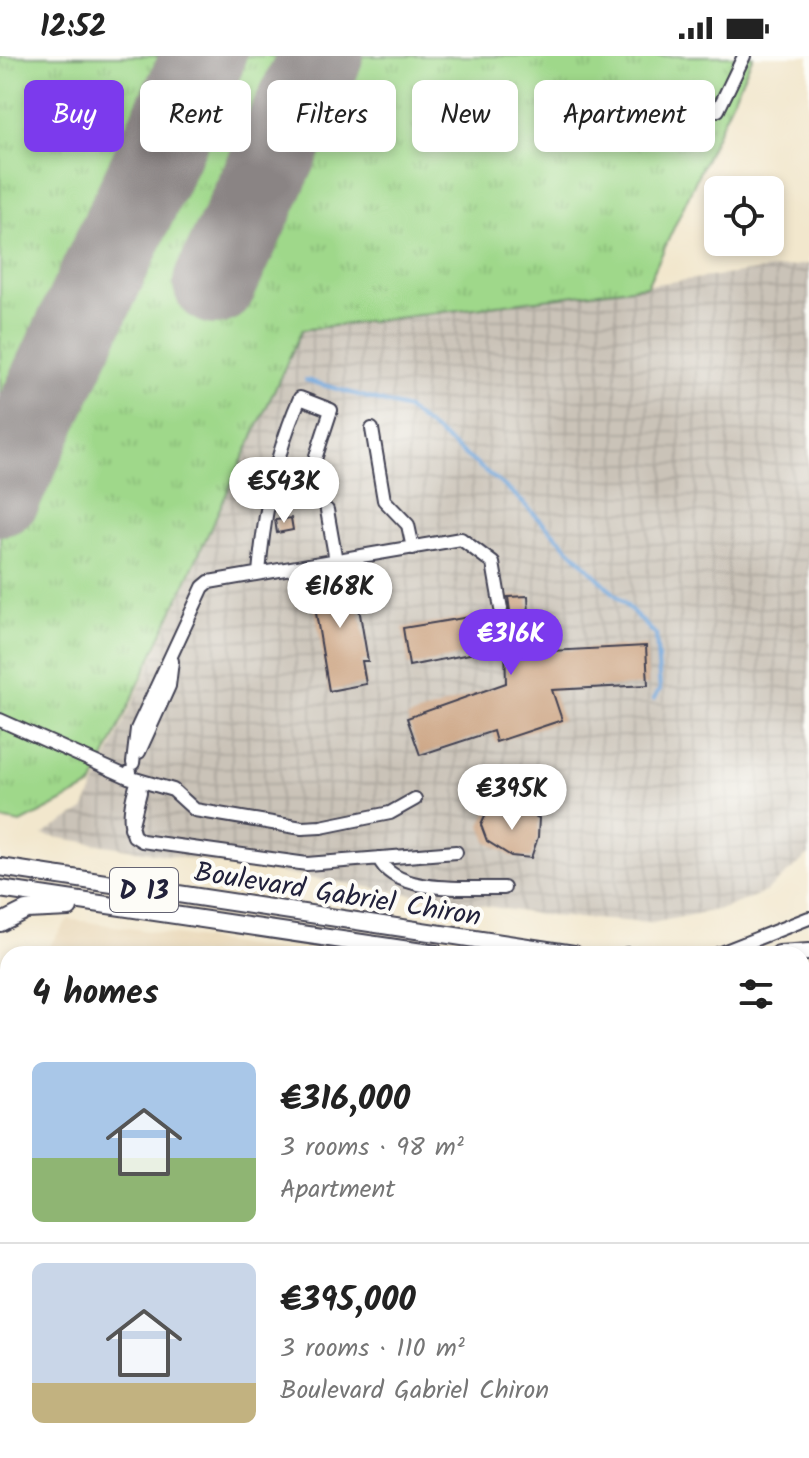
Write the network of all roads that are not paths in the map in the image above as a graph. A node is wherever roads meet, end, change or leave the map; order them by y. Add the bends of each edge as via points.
1 (744, 56) edge
2 (718, 110) dead end
3 (372, 429) dead end
4 (268, 501) junction
5 (327, 510) dead end
6 (413, 548) junction
7 (336, 561) junction
8 (259, 573) junction
9 (501, 609) dead end
10 (0, 720) edge
11 (133, 778) junction
12 (415, 799) dead end
13 (456, 852) dead end
14 (379, 858) junction
15 (0, 860) edge
16 (0, 867) edge
17 (18, 870) junction
18 (504, 888) dead end
19 (0, 889) edge
20 (123, 907) junction
21 (809, 918) edge
22 (0, 923) edge
23 (383, 946) edge
24 (521, 946) edge
25 (738, 946) edge

1 - 2 street
3 - 6 street via 384,500 408,525
4 - 4 street via 302,499 331,410 300,398
4 - 8 street
5 - 7 street
6 - 7 street
6 - 9 street via 461,539 479,550 493,563
7 - 8 street
8 - 11 street via 203,587 137,729
10 - 11 street via 100,768
11 - 12 street via 173,790 195,810 302,828 385,814
11 - 14 street via 140,792 131,828 142,841 307,864
13 - 14 street
14 - 18 street via 382,867 405,883
15 - 17 main road
16 - 17 main road, Boulevard Gabriel Chiron / D 13
17 - 24 main road, Boulevard Gabriel Chiron / D 13
19 - 20 main road, Boulevard Gabriel Chiron / D 13
20 - 22 main road via 26,910
20 - 23 main road, Boulevard Gabriel Chiron / D 13
21 - 25 street

